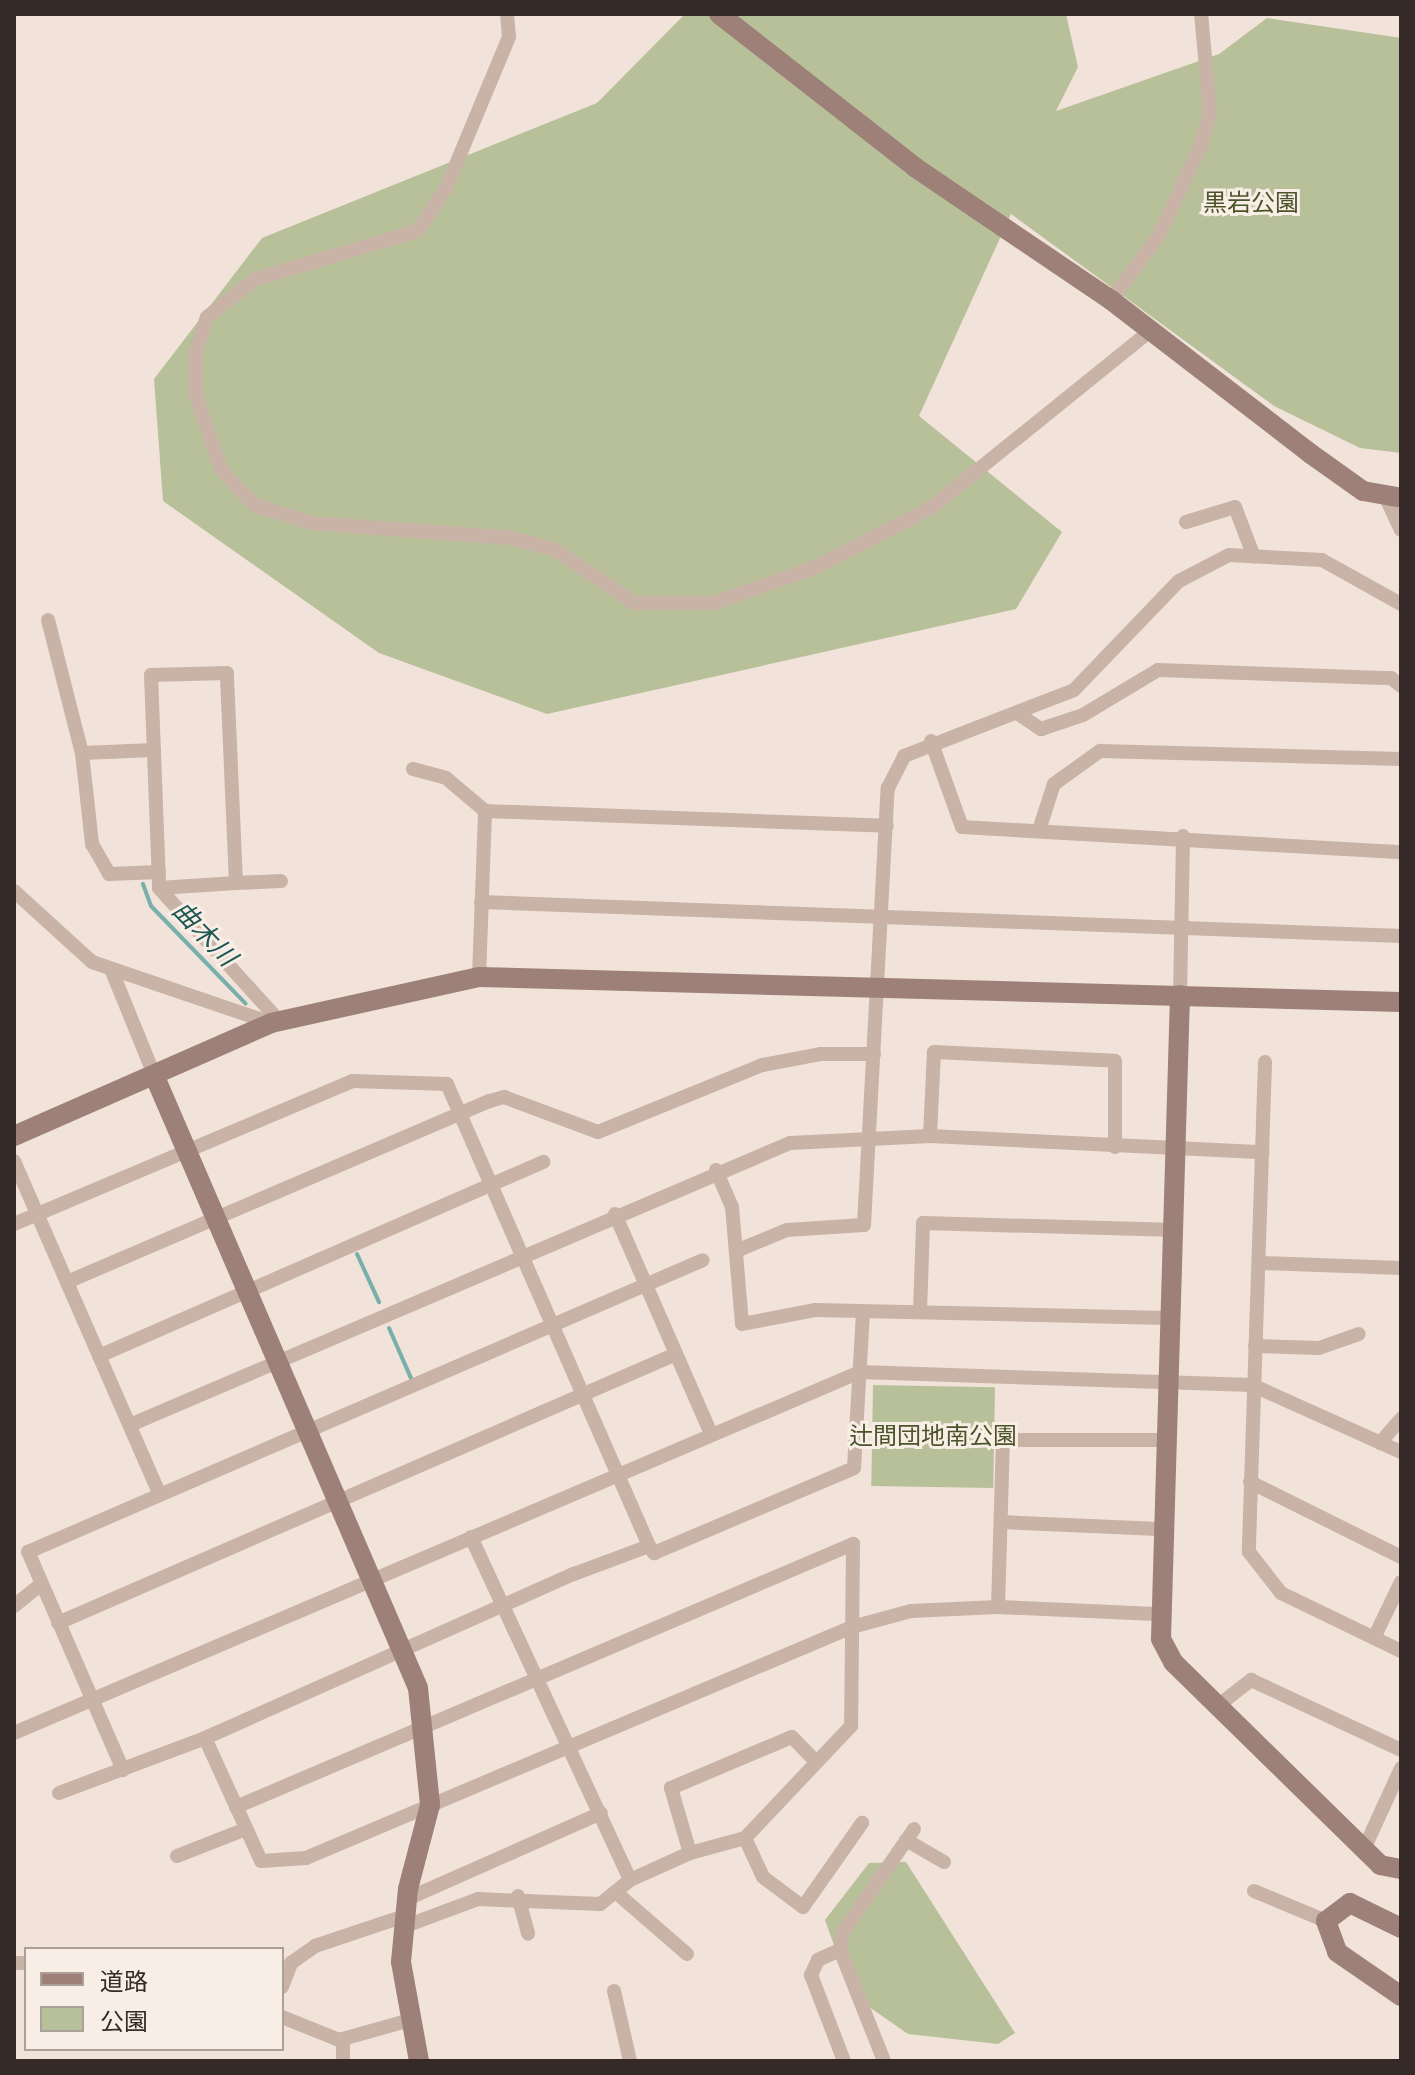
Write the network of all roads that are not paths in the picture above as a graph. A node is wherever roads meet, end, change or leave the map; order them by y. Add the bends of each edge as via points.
1 (507, 14) edge
2 (719, 14) edge
3 (1201, 14) edge
4 (1111, 300) junction
5 (1150, 331) junction
6 (1394, 498) edge
7 (1186, 522) dead end
8 (1401, 530) edge
9 (1254, 557) junction
10 (1401, 604) edge
11 (48, 620) dead end
12 (1401, 686) edge
13 (1017, 713) junction
14 (931, 741) junction
15 (154, 750) junction
16 (82, 753) junction
17 (1401, 759) edge
18 (413, 769) dead end
19 (485, 811) junction
20 (887, 826) junction
21 (1040, 827) junction
22 (1183, 836) junction
23 (1401, 852) edge
24 (159, 872) junction
25 (281, 881) dead end
26 (236, 883) junction
27 (159, 888) junction
28 (14, 891) edge
29 (481, 902) junction
30 (884, 917) junction
31 (1182, 926) junction
32 (1401, 936) edge
33 (111, 969) junction
34 (479, 977) junction
35 (876, 986) junction
36 (1180, 995) junction
37 (1401, 1002) edge
38 (275, 1022) junction
39 (874, 1054) junction
40 (1265, 1062) dead end
41 (155, 1077) junction
42 (461, 1112) junction
43 (14, 1136) edge
44 (869, 1136) junction
45 (930, 1136) junction
46 (1115, 1147) junction
47 (1173, 1148) junction
48 (185, 1149) junction
49 (1263, 1152) junction
50 (14, 1161) edge
51 (544, 1162) dead end
52 (716, 1170) junction
53 (492, 1184) junction
54 (37, 1213) junction
55 (615, 1214) junction
56 (214, 1216) junction
57 (14, 1224) edge
58 (1169, 1230) junction
59 (736, 1251) junction
60 (522, 1255) junction
61 (703, 1260) dead end
62 (1260, 1263) junction
63 (1401, 1268) edge
64 (67, 1282) junction
65 (646, 1285) junction
66 (246, 1290) junction
67 (920, 1311) junction
68 (863, 1312) junction
69 (1166, 1318) junction
70 (553, 1325) junction
71 (1359, 1334) dead end
72 (1255, 1346) junction
73 (676, 1354) junction
74 (99, 1356) junction
75 (276, 1360) junction
76 (860, 1372) junction
77 (1164, 1381) junction
78 (1252, 1385) junction
79 (584, 1394) junction
80 (1401, 1419) edge
81 (130, 1425) junction
82 (307, 1429) junction
83 (711, 1434) junction
84 (1162, 1440) junction
85 (1380, 1443) junction
86 (1401, 1452) edge
87 (617, 1473) junction
88 (1250, 1482) junction
89 (159, 1493) junction
90 (337, 1498) junction
91 (1001, 1522) junction
92 (1159, 1529) junction
93 (471, 1537) junction
94 (649, 1546) junction
95 (1401, 1557) edge
96 (371, 1579) junction
97 (1401, 1582) edge
98 (41, 1584) junction
99 (14, 1606) edge
100 (998, 1607) junction
101 (499, 1608) junction
102 (1156, 1614) junction
103 (58, 1623) junction
104 (852, 1627) junction
105 (1374, 1638) junction
106 (404, 1651) junction
107 (1401, 1651) edge
108 (536, 1675) junction
109 (93, 1701) junction
110 (1219, 1705) junction
111 (426, 1722) junction
112 (14, 1733) edge
113 (205, 1738) junction
114 (573, 1746) junction
115 (1401, 1750) edge
116 (816, 1762) junction
117 (1401, 1768) edge
118 (123, 1770) junction
119 (59, 1793) dead end
120 (430, 1805) junction
121 (236, 1807) junction
122 (601, 1813) junction
123 (862, 1823) dead end
124 (246, 1829) junction
125 (745, 1838) junction
126 (1364, 1849) junction
127 (690, 1853) junction
128 (177, 1856) dead end
129 (944, 1862) dead end
130 (1401, 1869) edge
131 (630, 1880) junction
132 (1254, 1891) dead end
133 (619, 1895) junction
134 (518, 1896) junction
135 (405, 1914) junction
136 (1326, 1921) junction
137 (1401, 1928) edge
138 (528, 1934) dead end
139 (840, 1950) junction
140 (687, 1954) dead end
141 (284, 1978) edge
142 (614, 1991) dead end
143 (1401, 1996) edge
144 (284, 2018) edge
145 (410, 2020) junction
146 (343, 2039) junction
147 (343, 2061) edge
148 (419, 2061) edge
149 (630, 2061) edge
150 (844, 2061) edge
151 (884, 2061) edge

1 - 5 street via 503,51 447,186 418,231 255,279 207,317 196,350 196,396 221,469 254,505 312,523 511,538 556,550 634,603 714,603 816,567 932,507
2 - 4 street via 916,168
3 - 4 street via 1210,112 1200,148 1159,235
4 - 5 street
5 - 6 street via 1342,476
6 - 8 street
7 - 9 street via 1235,507
9 - 10 street via 1322,560
9 - 13 street via 1229,555 1179,581 1074,690
11 - 16 street
12 - 13 street via 1391,678 1158,670 1083,715 1041,729
13 - 14 street
14 - 20 street via 904,756 888,788
14 - 21 street via 962,827
15 - 16 street
15 - 24 street
15 - 26 street via 151,675 227,673
16 - 24 street via 92,844 109,874
17 - 21 street via 1100,751 1054,784
18 - 19 street via 446,778
19 - 20 street
19 - 29 street
20 - 30 street
21 - 22 street
22 - 23 street via 1263,848
22 - 31 street
24 - 27 street
25 - 26 street
26 - 27 street
27 - 38 street
28 - 33 street via 92,962
29 - 30 street
29 - 34 street
30 - 31 street
30 - 35 street
31 - 32 street
31 - 36 street
33 - 38 street
33 - 41 street
34 - 35 street
34 - 38 street
35 - 36 street
35 - 39 street
36 - 37 street
36 - 47 street
38 - 41 street
39 - 42 street via 820,1054 762,1065 598,1132 504,1097
39 - 44 street
40 - 49 street
41 - 43 street
41 - 48 street
42 - 48 street via 447,1084 352,1081
42 - 53 street
42 - 56 street
44 - 45 street
44 - 52 street via 790,1143
44 - 59 street via 864,1225 787,1230
45 - 46 street
45 - 46 street via 934,1052 1115,1061
46 - 47 street
47 - 49 street
47 - 58 street
48 - 54 street
48 - 56 street
49 - 62 street
50 - 54 street
51 - 53 street
52 - 55 street
52 - 59 street via 732,1207
53 - 60 street
53 - 66 street
54 - 57 street
54 - 64 street
55 - 60 street
55 - 65 street
56 - 64 street
56 - 66 street
58 - 67 street via 923,1223
58 - 69 street
59 - 68 street via 742,1324 803,1311
60 - 70 street
60 - 75 street
61 - 65 street
62 - 63 street
62 - 72 street
64 - 74 street
65 - 70 street
65 - 73 street
66 - 74 street
66 - 75 street
67 - 68 street
67 - 69 street
68 - 76 street
69 - 77 street
70 - 79 street
70 - 82 street
71 - 72 street via 1319,1348
72 - 78 street
73 - 79 street
73 - 83 street
74 - 81 street
75 - 81 street
75 - 82 street
76 - 77 street
76 - 83 street
76 - 94 street via 854,1468 654,1553
77 - 78 street
77 - 84 street
78 - 85 street
78 - 88 street
79 - 87 street
79 - 90 street
80 - 85 street
81 - 89 street
82 - 89 street
82 - 90 street
83 - 87 street
84 - 91 street via 1003,1440
84 - 92 street
85 - 86 street
87 - 93 street
87 - 94 street
88 - 95 street
88 - 105 street via 1249,1552 1281,1593
89 - 98 street via 28,1552
90 - 96 street
90 - 103 street
91 - 92 street
91 - 100 street
92 - 102 street
93 - 96 street
93 - 101 street
94 - 101 street
96 - 106 street
96 - 109 street
97 - 105 street
98 - 99 street
98 - 103 street
100 - 102 street
100 - 104 street via 911,1611
101 - 106 street
101 - 108 street
102 - 110 street via 1173,1662
103 - 109 street
104 - 108 street via 853,1544
104 - 114 street
104 - 116 street via 851,1726
105 - 107 street
106 - 111 street
106 - 113 street
108 - 111 street
108 - 114 street
109 - 112 street
109 - 118 street
110 - 115 street via 1251,1680
110 - 126 street
111 - 120 street
111 - 121 street
113 - 118 street
113 - 121 street
114 - 120 street
114 - 122 street
116 - 125 street
116 - 127 street via 792,1737 671,1788
117 - 126 street
118 - 119 street
120 - 124 street via 306,1858 261,1861
120 - 135 street
121 - 124 street
122 - 131 street
122 - 135 street
123 - 125 street via 803,1907 763,1877
124 - 128 street
125 - 127 street
126 - 130 street via 1380,1865
127 - 131 street
129 - 139 street via 910,1834 843,1932
131 - 133 street
132 - 136 street
133 - 134 street via 566,1905
133 - 140 street
134 - 135 street
134 - 138 street
135 - 141 street via 315,1946
135 - 145 street
136 - 137 street via 1350,1903
136 - 143 street via 1337,1952
139 - 150 street via 818,1960 811,1975
139 - 151 street
142 - 149 street
144 - 146 street
145 - 146 street
145 - 148 street
146 - 147 street

